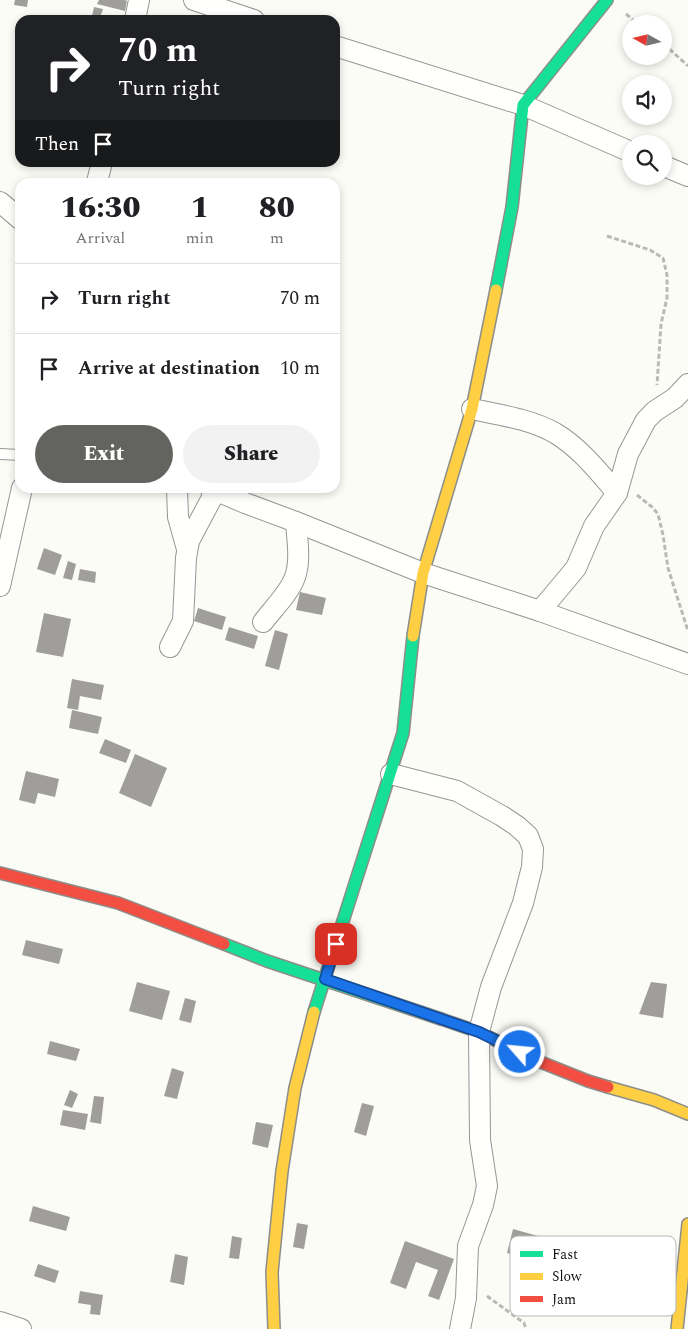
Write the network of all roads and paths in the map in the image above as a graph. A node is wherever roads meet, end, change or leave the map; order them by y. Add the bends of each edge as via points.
1 (139, 0) edge
2 (194, 0) edge
3 (607, 0) edge
4 (136, 15) edge
5 (239, 15) edge
6 (340, 48) edge
7 (672, 51) edge
8 (688, 66) edge
9 (523, 105) junction
10 (622, 148) edge
11 (672, 169) edge
12 (688, 176) edge
13 (0, 202) edge
14 (15, 215) edge
15 (608, 236) dead end
16 (688, 384) edge
17 (472, 409) junction
18 (655, 410) junction
19 (0, 454) edge
20 (15, 455) edge
21 (21, 493) edge
22 (177, 493) edge
23 (211, 493) edge
24 (616, 493) junction
25 (248, 495) edge
26 (296, 522) junction
27 (187, 549) junction
28 (423, 573) junction
29 (0, 586) edge
30 (540, 611) junction
31 (263, 622) dead end
32 (688, 631) edge
33 (170, 647) dead end
34 (688, 664) edge
35 (391, 774) junction
36 (0, 873) edge
37 (325, 979) junction
38 (479, 1032) junction
39 (688, 1114) edge
40 (688, 1224) edge
41 (468, 1272) junction
42 (510, 1313) edge
43 (514, 1316) edge
44 (0, 1322) edge
45 (21, 1329) edge
46 (274, 1329) edge
47 (460, 1329) edge
48 (526, 1329) edge
49 (677, 1329) edge

1 - 4 street
2 - 5 street
3 - 9 street
6 - 9 street
7 - 8 path
9 - 10 street
9 - 17 street via 512,207
11 - 12 street
13 - 14 street
15 - 18 path via 650,250 663,258 667,298 661,324
16 - 18 street via 676,398
17 - 24 street via 531,423 554,433 585,457
17 - 28 street
18 - 24 street via 635,439
19 - 20 lane
21 - 29 street
22 - 27 street via 178,517
23 - 27 street
24 - 30 street via 588,535 576,568
24 - 32 path via 638,495 658,514 668,568
25 - 26 street
26 - 28 street
26 - 31 street via 298,556 295,578
27 - 33 street via 183,621
28 - 30 street
28 - 35 street via 414,623 403,733
30 - 34 street
35 - 37 street
35 - 38 street via 457,791 517,826 531,842 532,867 523,903 491,987
36 - 37 street via 118,903
37 - 38 street
37 - 46 street via 305,1041 289,1121 271,1284
38 - 39 street via 588,1081 654,1100
38 - 41 street via 480,1140 487,1186 468,1246
40 - 49 street
41 - 42 path via 484,1293
41 - 47 street
43 - 48 path via 524,1323
44 - 45 street

